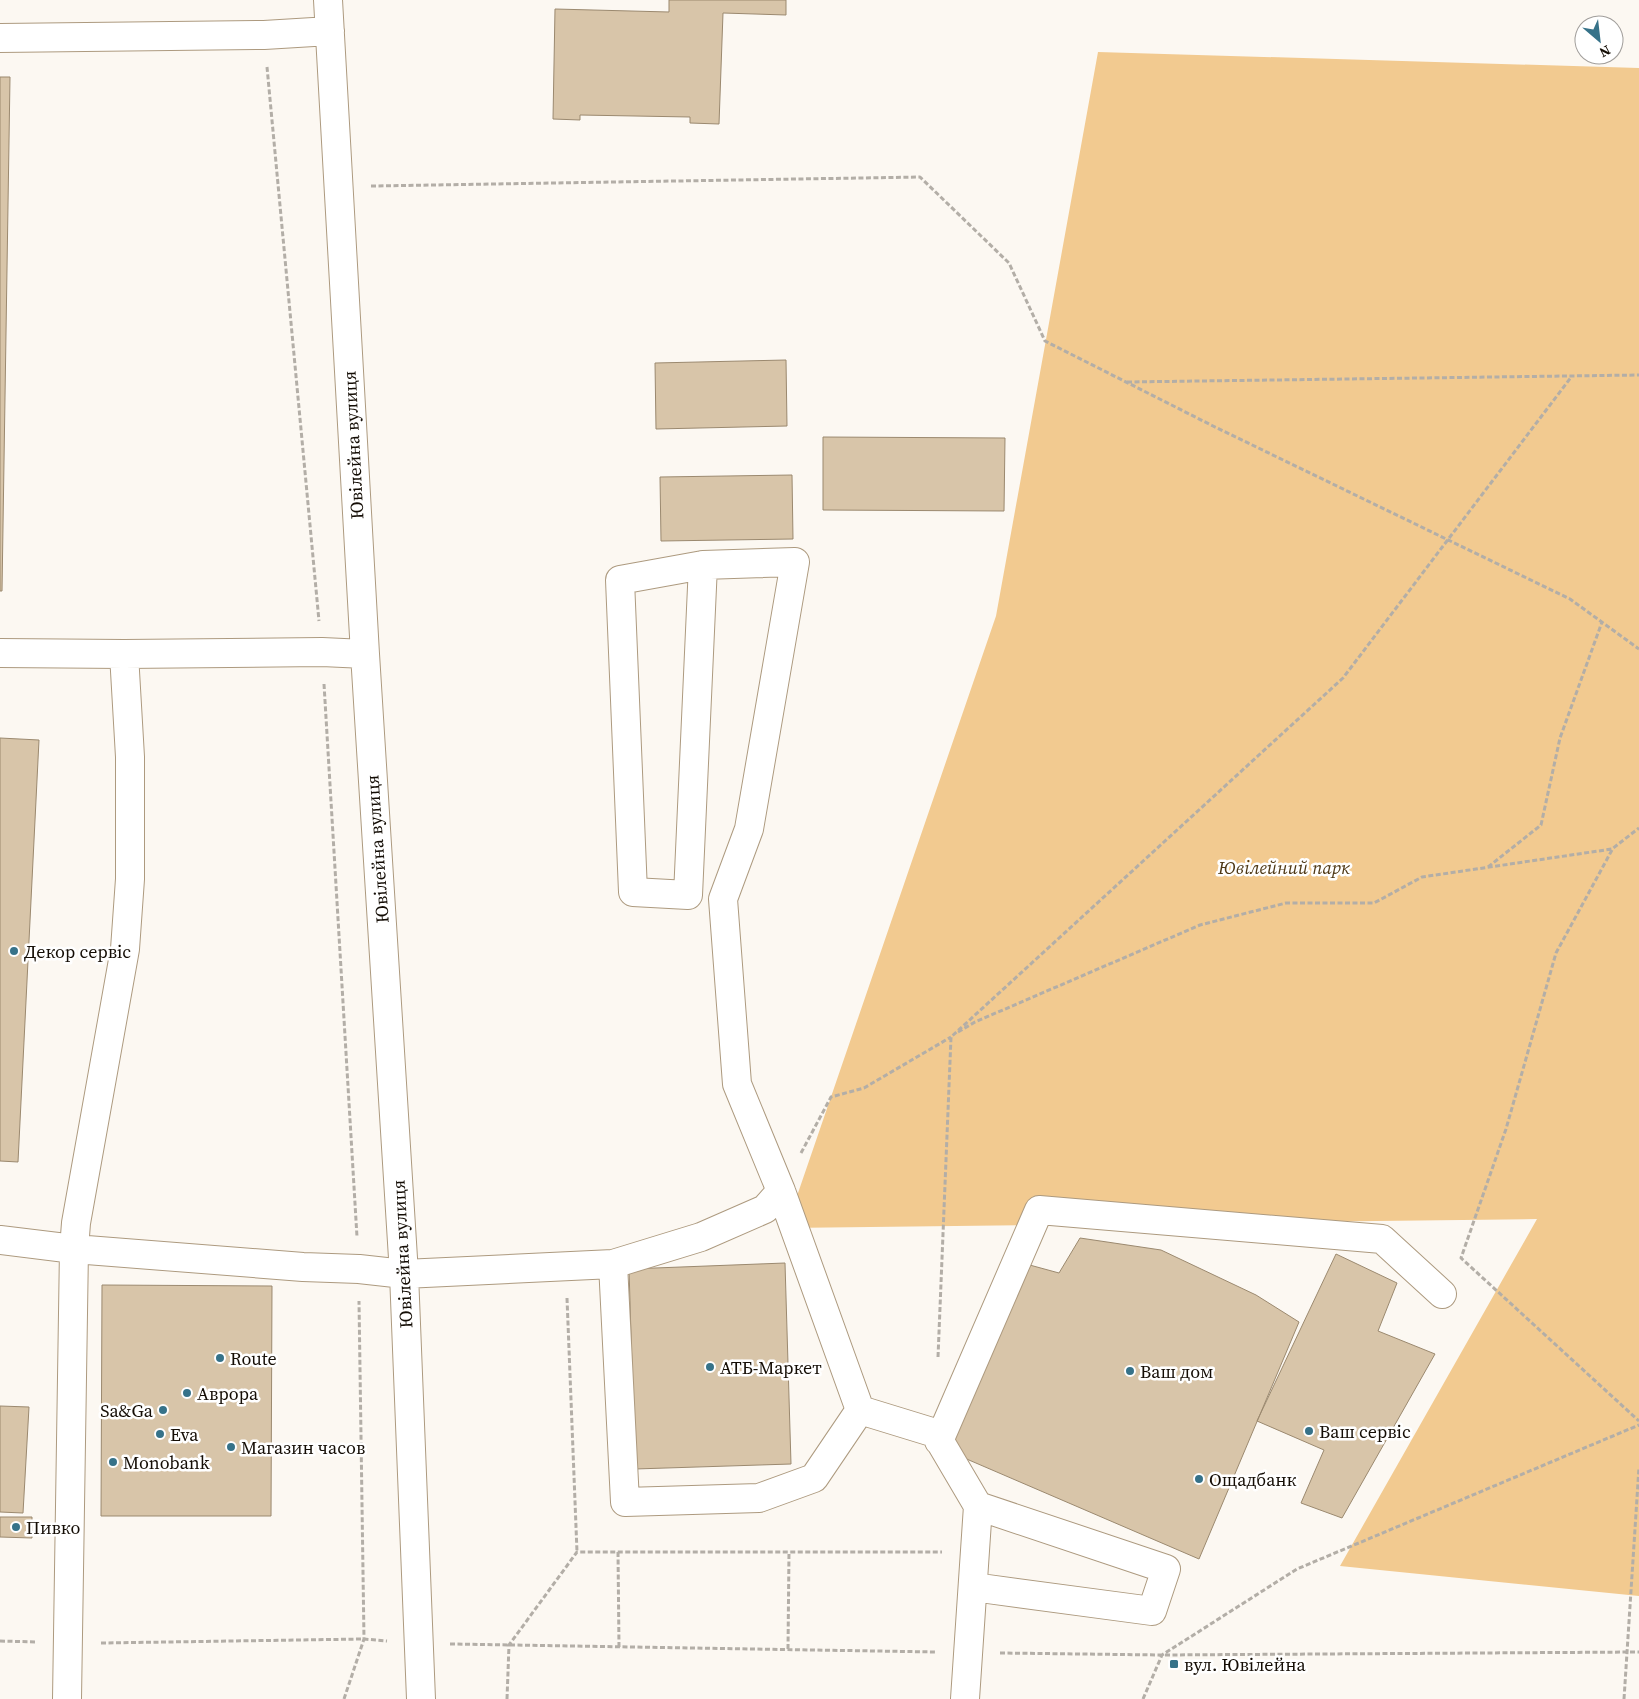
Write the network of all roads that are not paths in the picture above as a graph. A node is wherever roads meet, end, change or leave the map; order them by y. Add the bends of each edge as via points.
1 (328, 0) edge
2 (330, 31) junction
3 (0, 38) edge
4 (703, 565) junction
5 (0, 653) edge
6 (124, 654) junction
7 (365, 654) junction
8 (688, 895) junction
9 (723, 899) junction
10 (781, 1191) junction
11 (0, 1240) edge
12 (74, 1249) junction
13 (613, 1264) junction
14 (404, 1274) junction
15 (1442, 1294) dead end
16 (860, 1410) junction
17 (939, 1441) junction
18 (978, 1506) junction
19 (972, 1587) junction
20 (67, 1699) edge
21 (421, 1699) edge
22 (965, 1699) edge

1 - 2 street, Ювілейна вулиця
2 - 3 street via 264,35
2 - 7 street, Ювілейна вулиця
4 - 8 street
4 - 8 street via 620,580 633,892
4 - 9 street via 796,562 749,829
5 - 6 street
6 - 7 street
6 - 12 street via 130,757 130,879 125,949
7 - 14 street, Ювілейна вулиця
8 - 9 street
9 - 10 street via 737,1084
10 - 13 street via 765,1209 701,1237
10 - 16 street
11 - 12 street
12 - 14 street
12 - 20 street
13 - 14 street
13 - 16 street via 625,1502 759,1498 814,1478
14 - 21 street, Ювілейна вулиця
15 - 17 street via 1382,1240 1039,1210
16 - 17 street via 935,1433
17 - 18 street
18 - 19 street
18 - 19 street via 1166,1569 1152,1610
19 - 22 street

